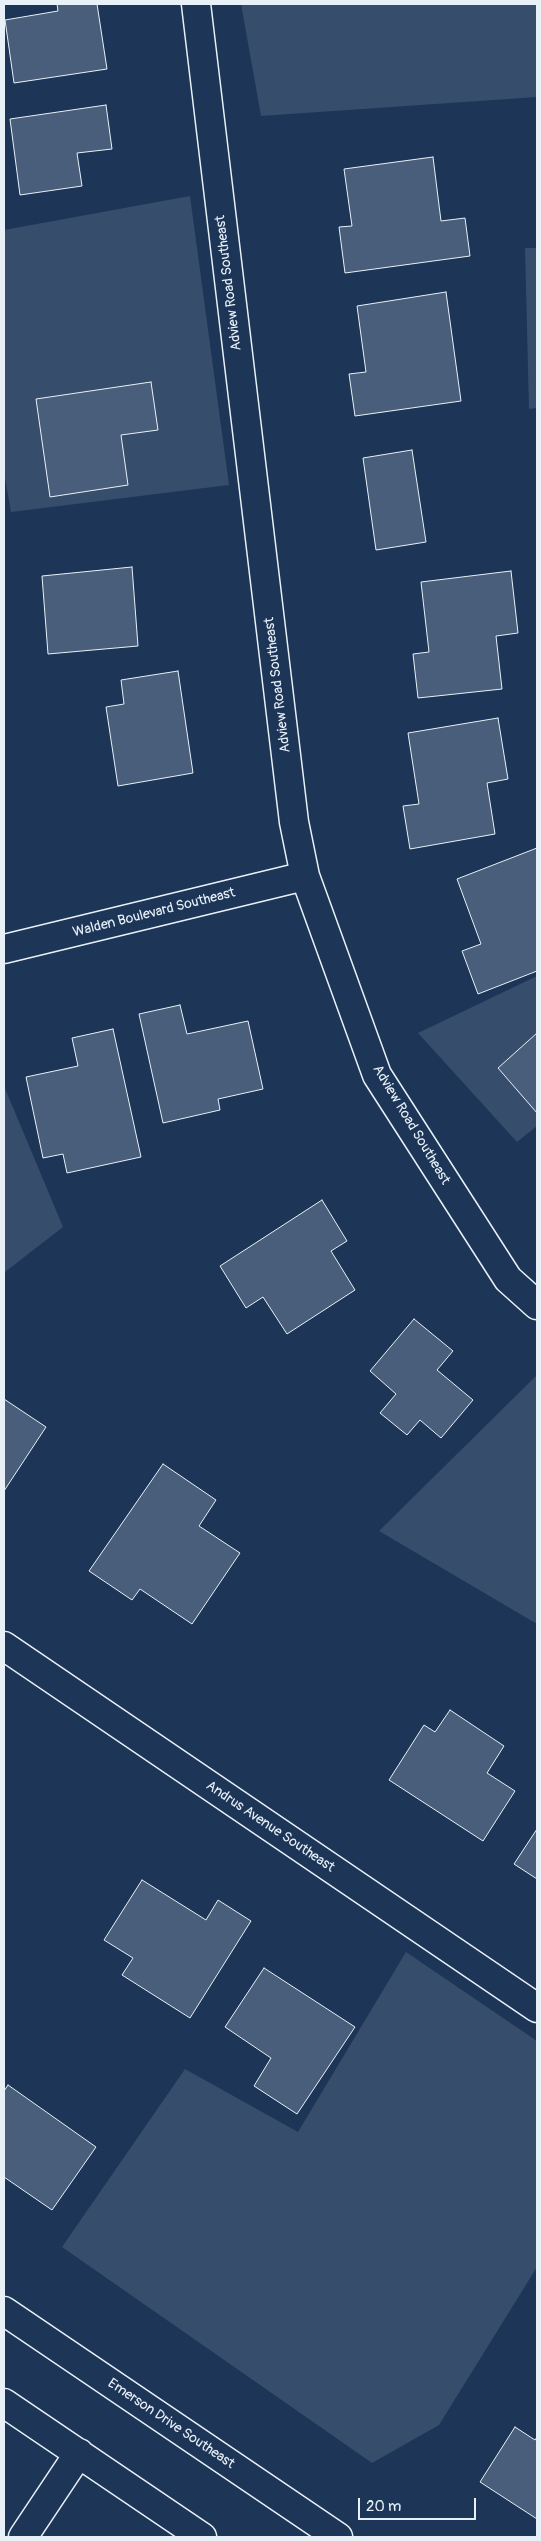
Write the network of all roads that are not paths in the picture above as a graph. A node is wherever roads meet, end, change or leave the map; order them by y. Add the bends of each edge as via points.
1 (196, 4) edge
2 (305, 876) junction
3 (4, 949) edge
4 (537, 1305) edge
5 (4, 1646) edge
6 (537, 2008) edge
7 (4, 2311) edge
8 (4, 2403) edge
9 (79, 2454) junction
10 (23, 2537) edge
11 (202, 2537) edge
12 (338, 2537) edge

1 - 2 street, Adview Road Southeast via 294,822
2 - 3 street, Walden Boulevard Southeast
2 - 4 street, Adview Road Southeast via 377,1075 508,1279
5 - 6 street, Andrus Avenue Southeast
7 - 12 street, Emerson Drive Southeast
8 - 9 street
9 - 10 street
9 - 11 street

